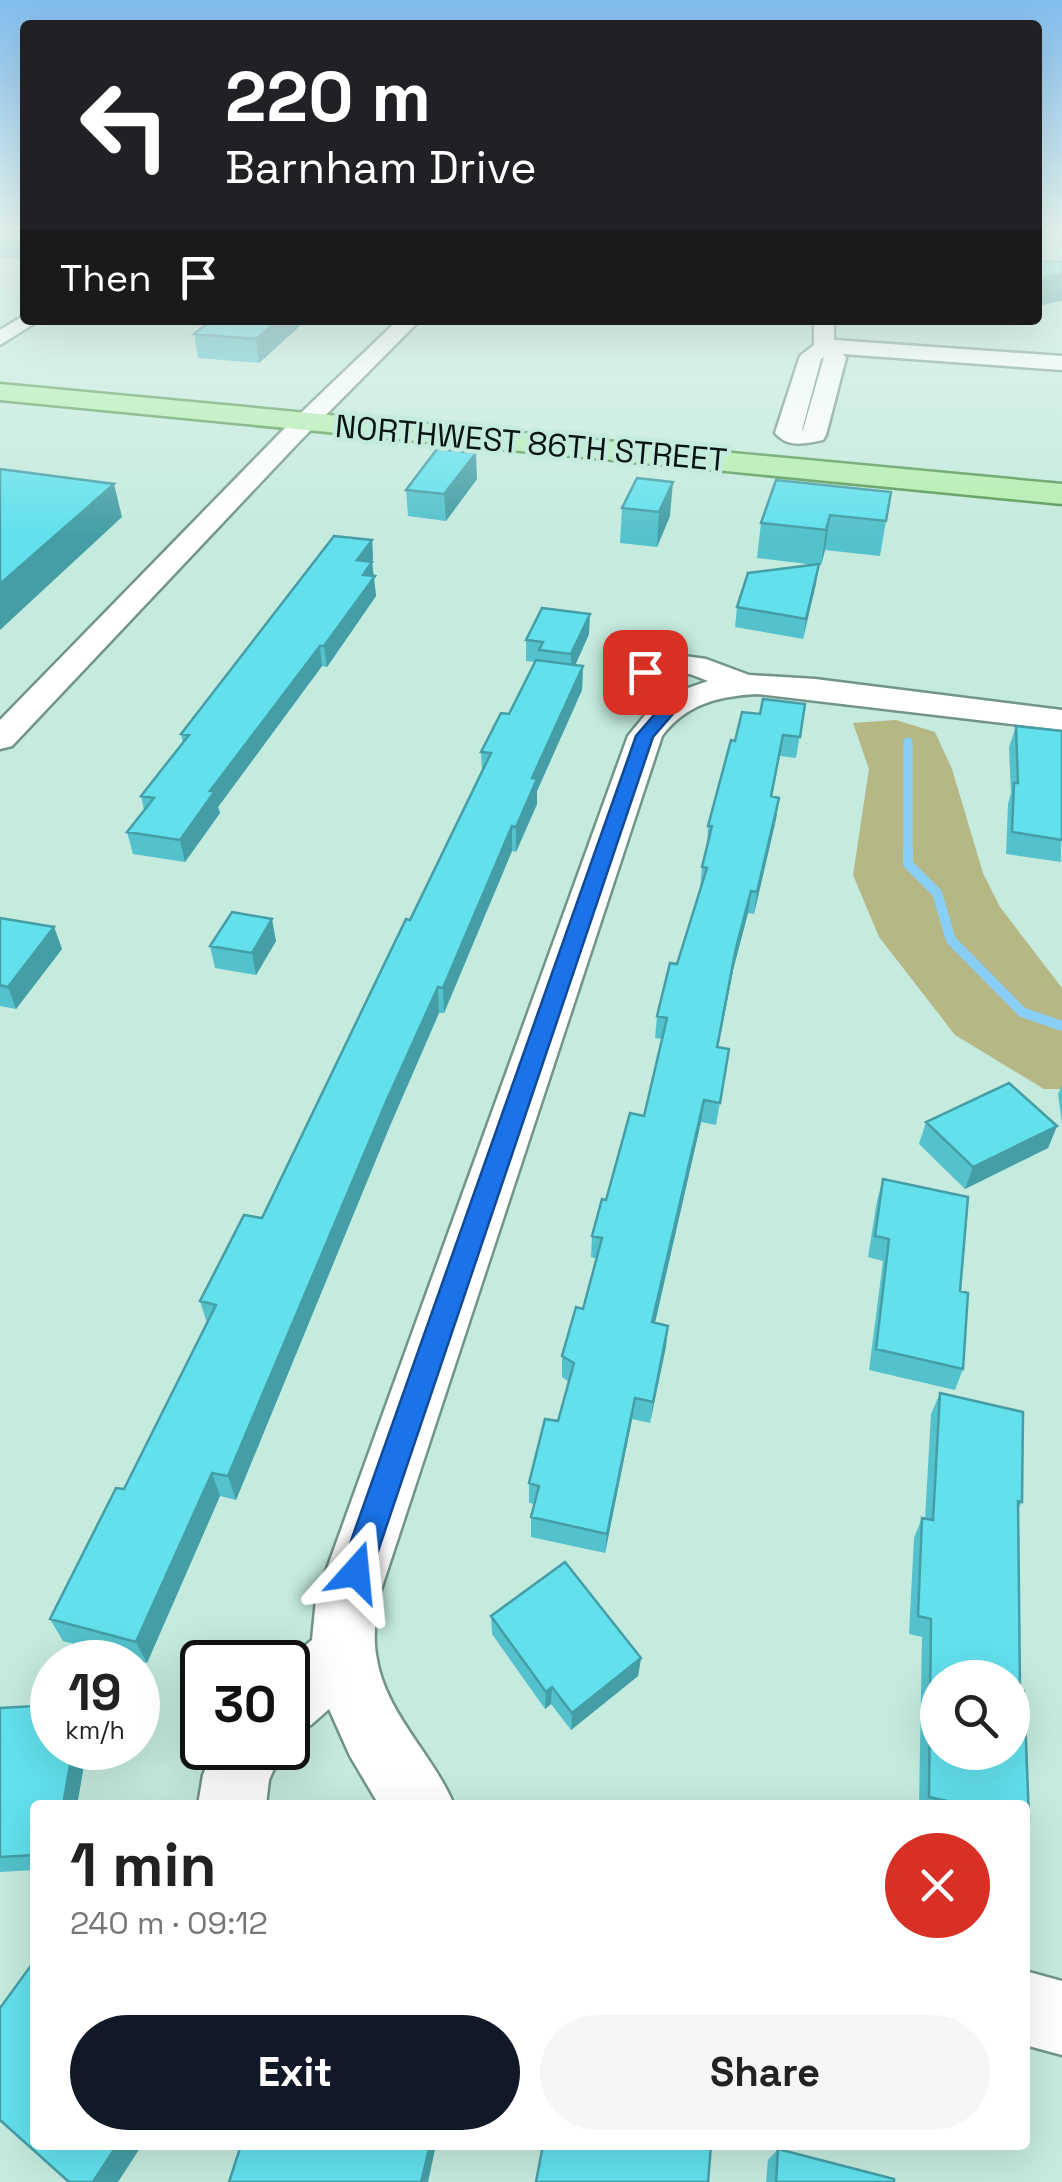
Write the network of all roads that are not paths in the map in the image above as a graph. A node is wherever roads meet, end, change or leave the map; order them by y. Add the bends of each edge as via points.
1 (399, 331) edge
2 (824, 331) edge
3 (826, 346) junction
4 (1062, 362) edge
5 (0, 378) edge
6 (0, 392) edge
7 (314, 415) junction
8 (794, 453) junction
9 (1062, 478) edge
10 (1062, 494) edge
11 (1062, 720) edge
12 (4, 731) edge
13 (344, 1654) junction
14 (310, 1683) edge
15 (239, 1770) edge
16 (233, 1800) edge
17 (416, 1800) edge
18 (1030, 2009) edge
19 (1062, 2018) edge

1 - 7 street
2 - 3 street
3 - 4 street
3 - 8 street via 836,358 814,435
5 - 7 main road, NORTHWEST 86TH STREET
6 - 7 main road, NORTHWEST 86TH STREET
7 - 8 main road, NORTHWEST 86TH STREET
7 - 12 street
8 - 9 main road, NORTHWEST 86TH STREET
8 - 10 main road, NORTHWEST 86TH STREET
11 - 13 street via 744,685 716,689 658,722 364,1544 347,1599
13 - 14 street
13 - 17 street via 389,1766
15 - 16 street
18 - 19 street

